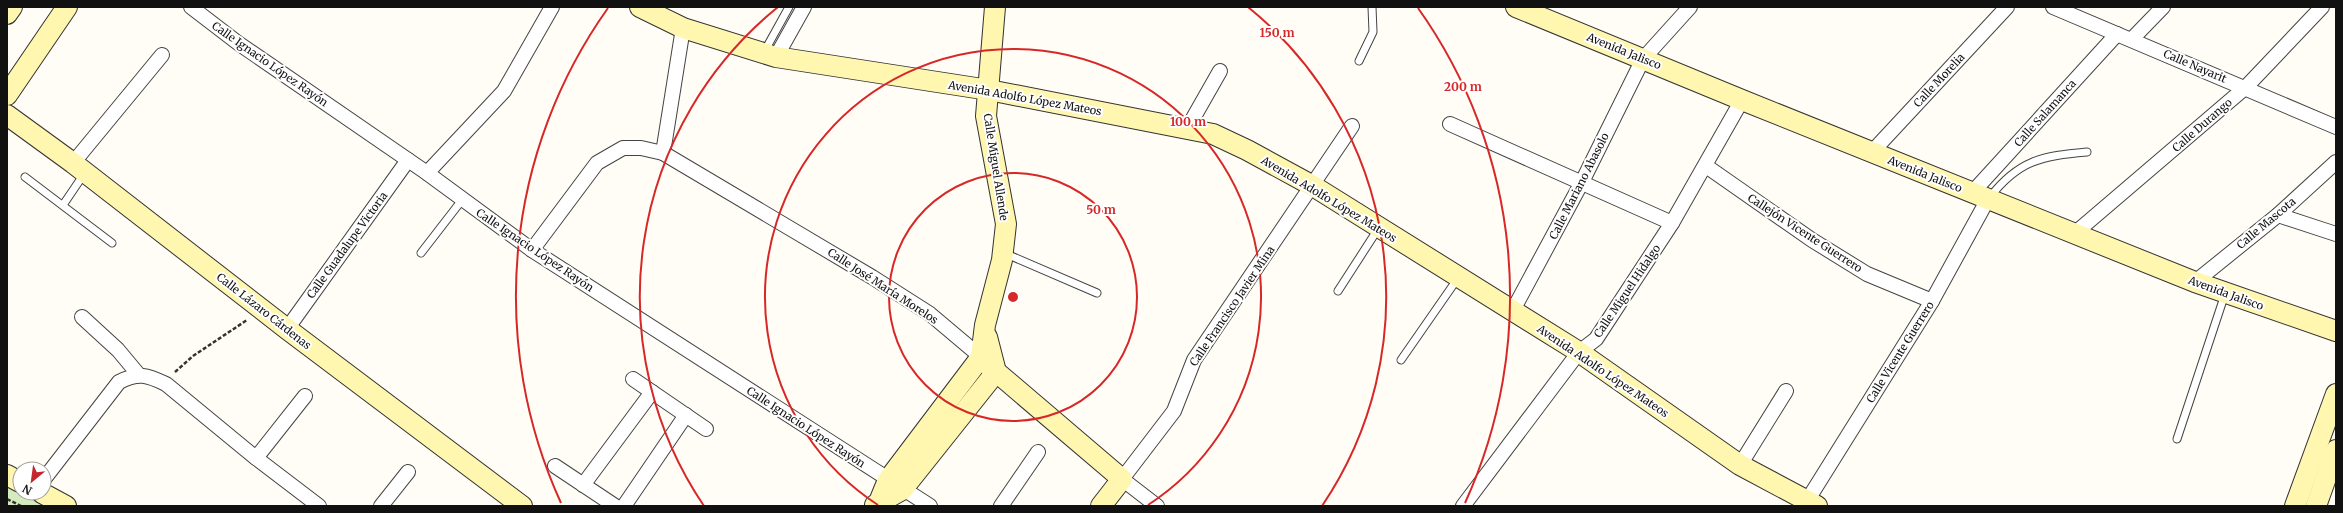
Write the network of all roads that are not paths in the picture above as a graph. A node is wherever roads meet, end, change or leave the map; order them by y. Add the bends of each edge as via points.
1 (12, 7) edge
2 (67, 7) edge
3 (191, 7) edge
4 (552, 7) edge
5 (789, 7) edge
6 (804, 7) edge
7 (995, 7) edge
8 (1372, 7) edge
9 (1690, 7) edge
10 (2007, 7) edge
11 (2053, 7) edge
12 (2163, 7) edge
13 (2322, 7) edge
14 (1521, 8) edge
15 (653, 10) edge
16 (7, 14) edge
17 (55, 16) edge
18 (683, 28) junction
19 (2117, 34) junction
20 (2132, 39) junction
21 (162, 55) dead end
22 (770, 56) junction
23 (1642, 59) junction
24 (1359, 61) dead end
25 (1220, 71) dead end
26 (2246, 87) junction
27 (989, 90) junction
28 (7, 95) edge
29 (1742, 100) junction
30 (7, 115) edge
31 (1450, 124) dead end
32 (1352, 126) dead end
33 (2336, 127) edge
34 (1186, 129) junction
35 (1872, 152) junction
36 (2087, 152) dead end
37 (663, 153) junction
38 (408, 160) junction
39 (2336, 162) edge
40 (1706, 166) junction
41 (79, 168) junction
42 (427, 173) junction
43 (25, 177) dead end
44 (1582, 182) junction
45 (1313, 186) junction
46 (1980, 196) junction
47 (462, 200) junction
48 (64, 205) junction
49 (2278, 215) junction
50 (1672, 223) junction
51 (1378, 228) junction
52 (2074, 234) junction
53 (2336, 234) edge
54 (112, 243) dead end
55 (532, 250) junction
56 (1003, 252) junction
57 (421, 253) dead end
58 (1458, 278) junction
59 (2195, 282) junction
60 (1338, 291) dead end
61 (1097, 293) dead end
62 (2225, 294) junction
63 (1932, 301) junction
64 (1512, 312) junction
65 (82, 317) dead end
66 (985, 325) junction
67 (287, 329) junction
68 (2336, 331) edge
69 (1579, 352) junction
70 (981, 357) junction
71 (1402, 360) dead end
72 (996, 372) junction
73 (138, 374) junction
74 (633, 379) dead end
75 (1786, 391) dead end
76 (652, 392) junction
77 (2336, 394) edge
78 (305, 396) dead end
79 (686, 416) junction
80 (706, 429) dead end
81 (2176, 439) dead end
82 (2336, 450) edge
83 (1038, 452) dead end
84 (256, 458) junction
85 (1740, 465) junction
86 (555, 466) dead end
87 (52, 469) edge
88 (408, 472) dead end
89 (1122, 479) junction
90 (583, 485) junction
91 (895, 485) junction
92 (52, 498) edge
93 (876, 504) edge
94 (1812, 504) edge
95 (66, 506) edge
96 (319, 506) edge
97 (381, 506) edge
98 (522, 506) edge
99 (615, 506) edge
100 (624, 506) edge
101 (930, 506) edge
102 (1001, 506) edge
103 (1101, 506) edge
104 (1157, 506) edge
105 (1463, 506) edge
106 (2295, 506) edge
107 (2316, 506) edge

1 - 16 main road
2 - 17 main road
3 - 38 street, Calle Ignacio López Rayón via 238,43
4 - 42 street via 504,91
5 - 22 lane
6 - 22 street
7 - 27 main road, Calle Miguel Allende
8 - 24 lane via 1373,32
9 - 23 street, Calle Mariano Abasolo
10 - 35 street, Calle Morelia
11 - 19 street, Calle Nayarit
12 - 20 street
13 - 26 street, Calle Durango
14 - 23 main road, Avenida Jalisco
15 - 18 main road, Avenida Adolfo López Mateos
17 - 28 main road
18 - 22 main road, Avenida Adolfo López Mateos
18 - 37 street
19 - 20 street, Calle Nayarit
19 - 46 street, Calle Salamanca
20 - 26 street, Calle Nayarit
21 - 41 street
22 - 27 main road, Avenida Adolfo López Mateos
23 - 29 main road, Avenida Jalisco
23 - 44 street, Calle Mariano Abasolo
25 - 34 street
26 - 33 street, Calle Nayarit
26 - 52 street, Calle Durango
27 - 34 main road, Avenida Adolfo López Mateos
27 - 56 main road, Calle Miguel Allende via 986,116 1006,224
29 - 35 main road, Avenida Jalisco
29 - 40 street, Calle Miguel Hidalgo
30 - 41 main road, Calle Lázaro Cárdenas
31 - 44 street
32 - 45 street, Calle Francisco Javier Mina
34 - 45 main road, Avenida Adolfo López Mateos via 1213,134
35 - 46 main road, Avenida Jalisco
36 - 46 lane via 2048,155 2034,160
37 - 55 street, Calle José María Morelos via 641,148 623,148 597,163
37 - 70 street, Calle José María Morelos via 930,314
38 - 42 street, Calle Ignacio López Rayón
38 - 67 street, Calle Guadalupe Victoria
39 - 49 street, Calle Mascota
40 - 50 street, Calle Miguel Hidalgo
40 - 63 street, Callejón Vicente Guerrero via 1812,240 1867,274
41 - 48 lane
41 - 67 main road, Calle Lázaro Cárdenas
42 - 47 street, Calle Ignacio López Rayón
43 - 48 lane
44 - 50 street
44 - 64 street, Calle Mariano Abasolo
45 - 51 main road, Avenida Adolfo López Mateos
45 - 89 street, Calle Francisco Javier Mina via 1194,360 1174,411
46 - 52 main road, Avenida Jalisco
46 - 63 street, Calle Vicente Guerrero
47 - 55 street, Calle Ignacio López Rayón
47 - 57 lane
48 - 54 lane
49 - 53 street
49 - 59 street, Calle Mascota
50 - 69 street, Calle Miguel Hidalgo via 1596,339
51 - 58 main road, Avenida Adolfo López Mateos
51 - 60 lane
52 - 59 main road, Avenida Jalisco
55 - 91 street, Calle Ignacio López Rayón
56 - 61 lane
56 - 66 main road, Calle Miguel Allende
58 - 64 main road, Avenida Adolfo López Mateos
58 - 71 lane
59 - 62 main road, Avenida Jalisco
62 - 68 main road, Avenida Jalisco
62 - 81 lane
63 - 94 street, Calle Vicente Guerrero
64 - 69 main road, Avenida Adolfo López Mateos
65 - 73 street via 118,350
66 - 70 main road, Calle Miguel Allende
66 - 72 main road, Calle Miguel Allende
67 - 98 main road, Calle Lázaro Cárdenas
69 - 85 main road, Avenida Adolfo López Mateos
69 - 105 street, Calle Miguel Hidalgo
70 - 72 main road, Calle José María Morelos
70 - 91 main road, Calle Miguel Allende
72 - 89 main road, Calle José María Morelos
72 - 91 main road, Calle Miguel Allende
73 - 84 street via 166,384
73 - 87 street via 119,382
74 - 76 street
75 - 85 street
76 - 79 street
76 - 90 street
77 - 106 main road
78 - 84 street
79 - 80 street
79 - 100 street
82 - 107 main road
83 - 102 street
84 - 96 street
85 - 94 main road, Avenida Adolfo López Mateos
86 - 90 street
88 - 97 street
89 - 103 main road, Calle Francisco Javier Mina
89 - 104 street, Calle José María Morelos
90 - 99 street
91 - 93 main road, Calle Miguel Allende
91 - 101 street, Calle Ignacio López Rayón
92 - 95 main road

